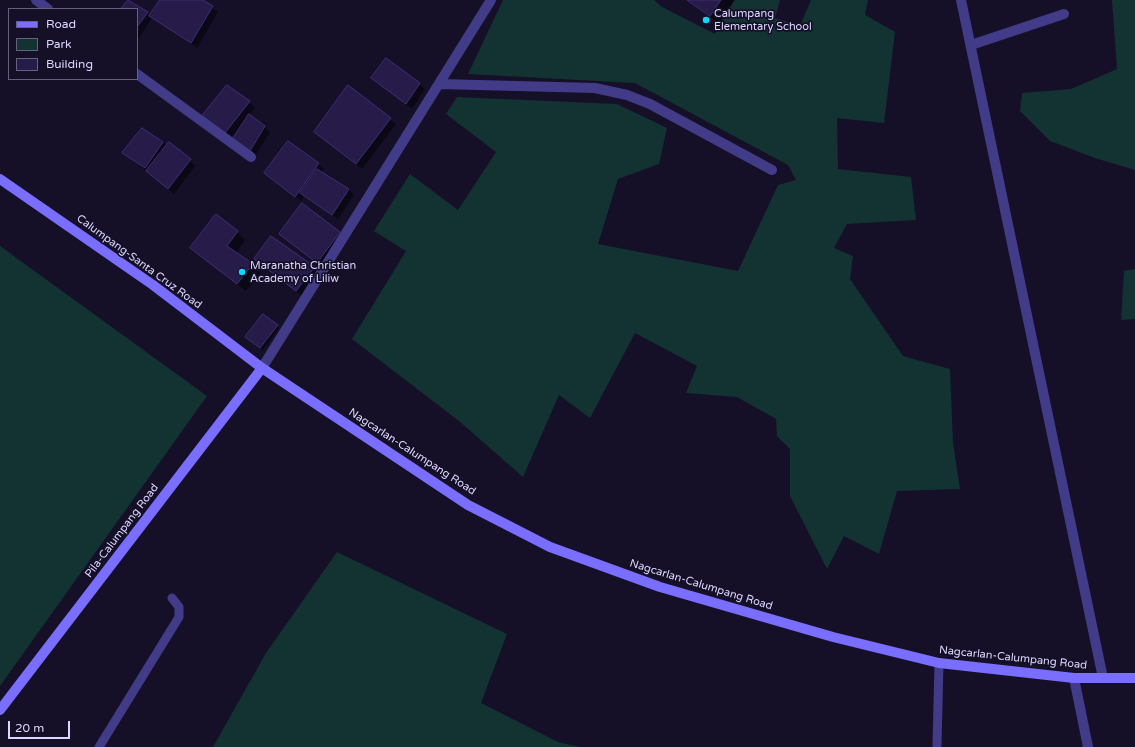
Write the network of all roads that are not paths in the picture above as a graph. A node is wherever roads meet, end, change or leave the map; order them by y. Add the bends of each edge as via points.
1 (36, 0) edge
2 (491, 0) edge
3 (961, 0) edge
4 (47, 8) edge
5 (1064, 14) dead end
6 (971, 46) junction
7 (138, 75) edge
8 (439, 84) junction
9 (251, 157) dead end
10 (772, 170) dead end
11 (0, 179) edge
12 (262, 368) junction
13 (172, 598) dead end
14 (939, 663) junction
15 (1074, 678) junction
16 (1103, 678) junction
17 (1135, 678) edge
18 (0, 710) edge
19 (937, 745) dead end
20 (99, 747) edge
21 (1088, 747) edge

1 - 4 street
2 - 8 street
3 - 6 street
5 - 6 street
6 - 16 street
7 - 9 street
8 - 10 street via 595,88 627,95 650,104
8 - 12 street
11 - 12 main road, Calumpang-Santa Cruz Road via 153,285
12 - 14 main road, Nagcarlan-Calumpang Road via 468,505 550,547 660,587 833,637
12 - 18 main road, Pila-Calumpang Road
13 - 20 lane via 179,607 179,617
14 - 15 main road, Nagcarlan-Calumpang Road
14 - 19 lane
15 - 16 main road, Nagcarlan-Calumpang Road
15 - 21 street
16 - 17 main road, Nagcarlan-Calumpang Road

